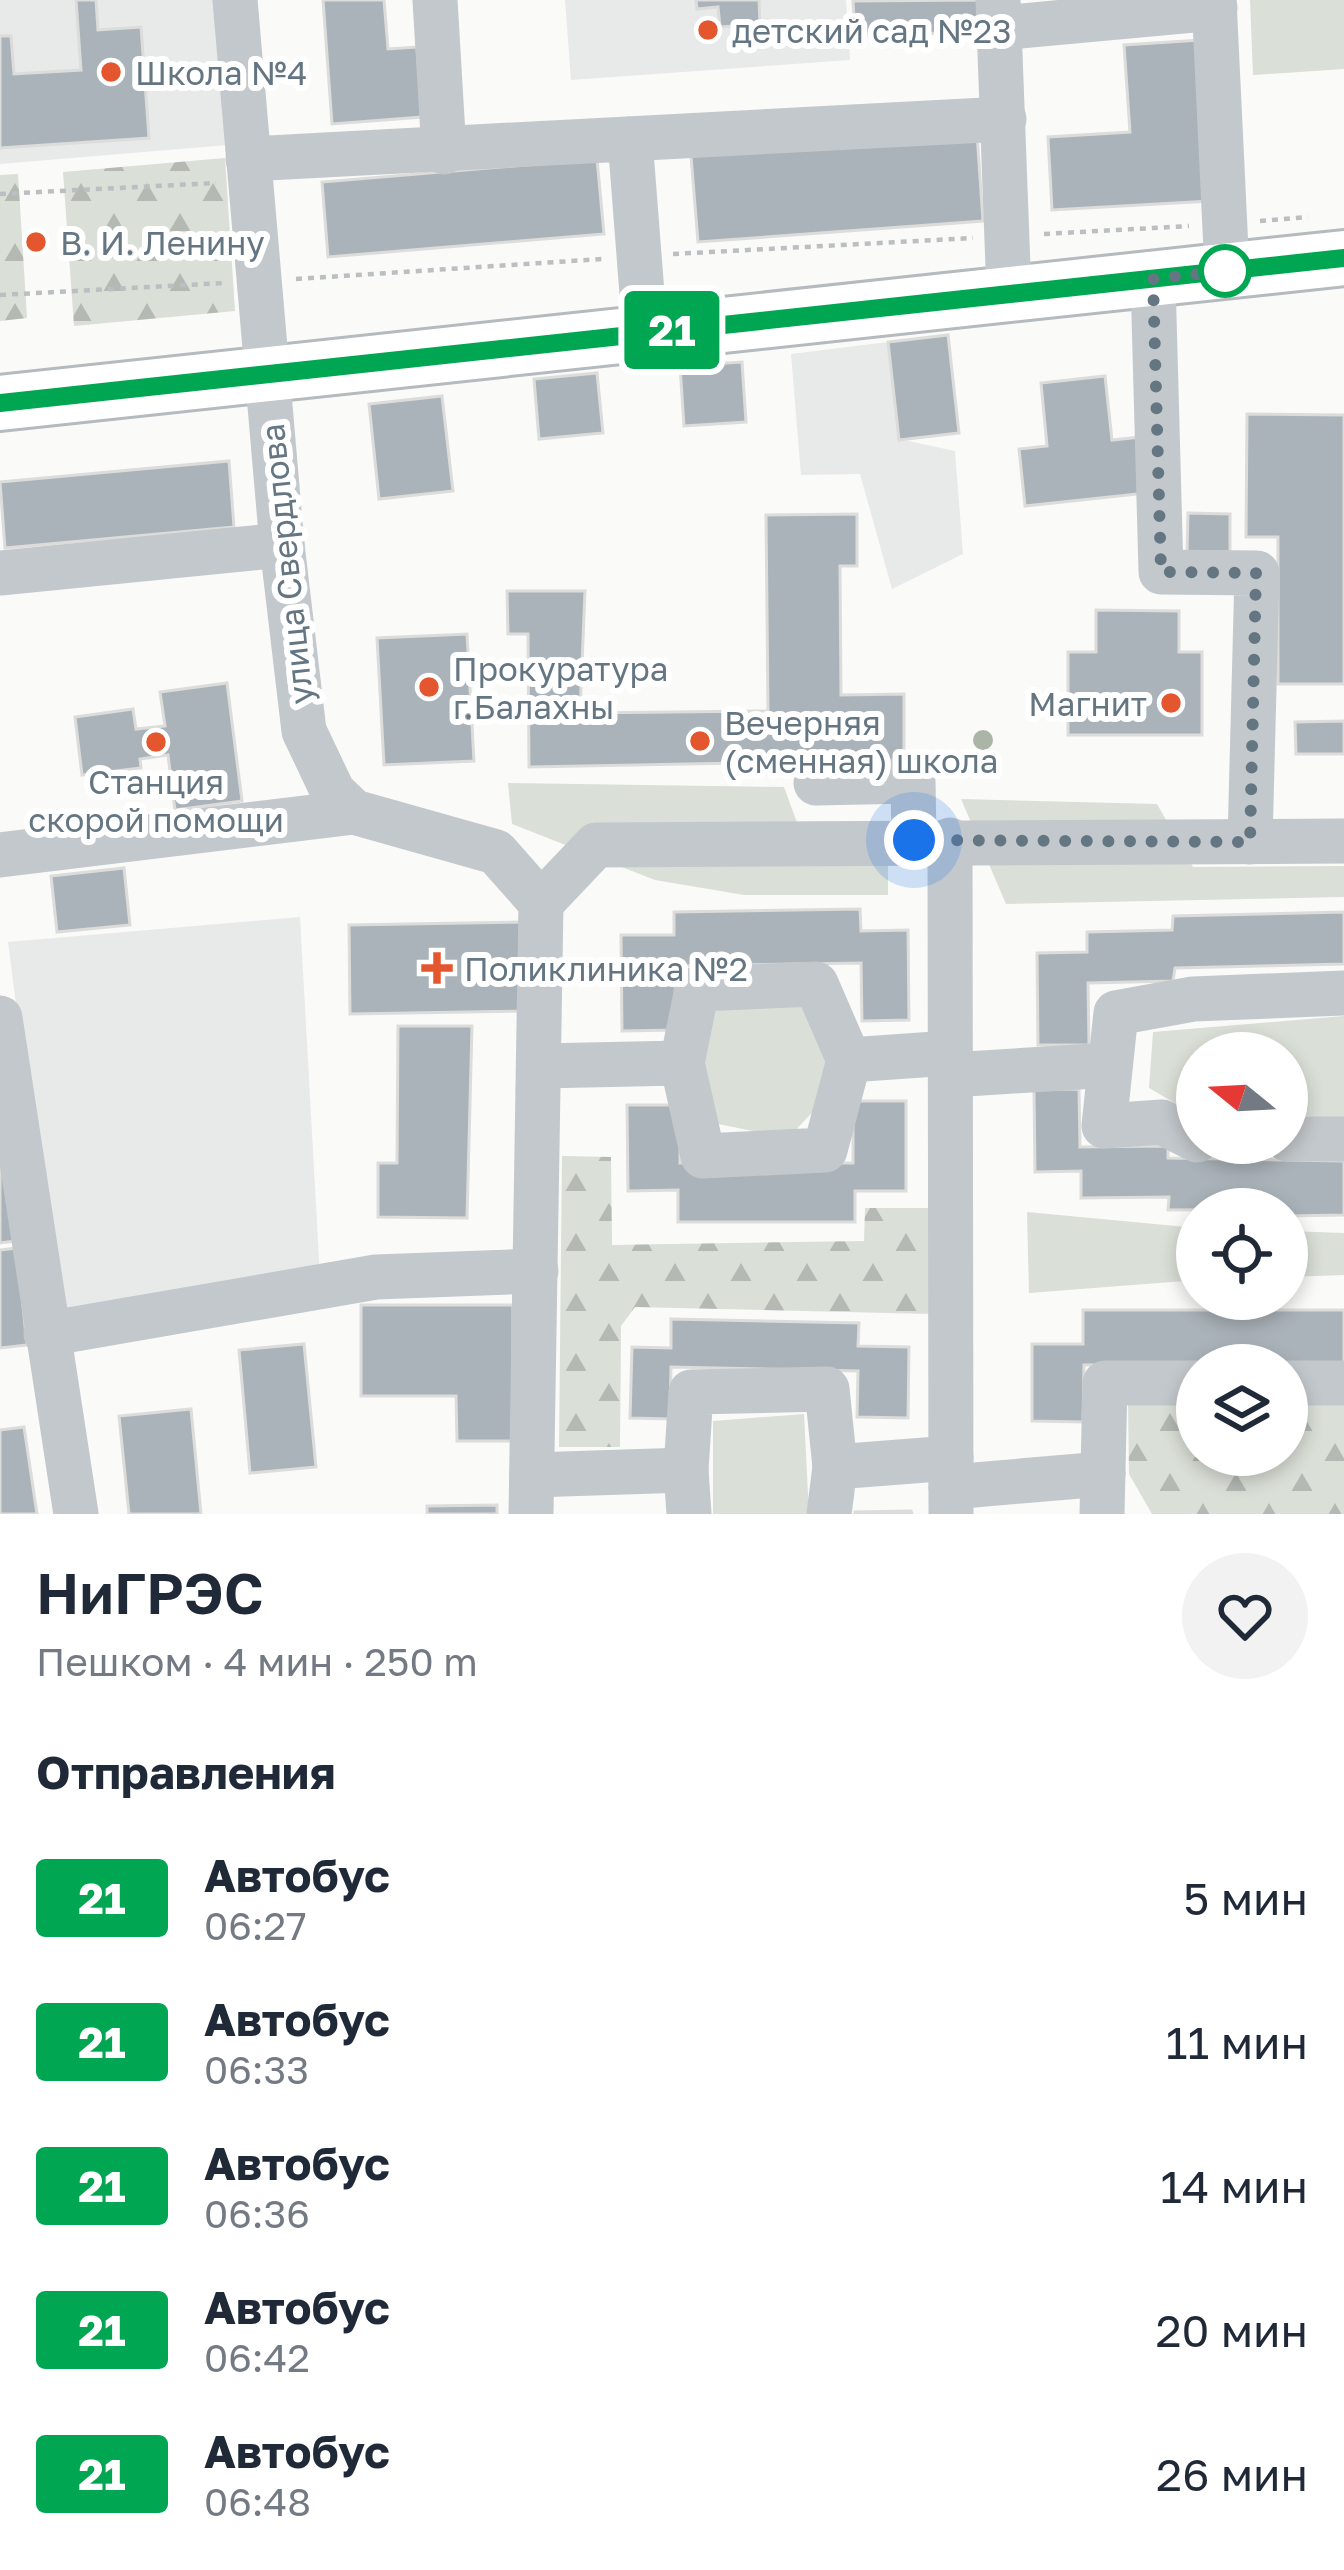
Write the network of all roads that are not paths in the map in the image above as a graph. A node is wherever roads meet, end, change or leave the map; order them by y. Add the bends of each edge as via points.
1 (235, 0) edge
2 (435, 0) edge
3 (1215, 4) edge
4 (999, 14) edge
5 (1004, 119) junction
6 (630, 139) junction
7 (444, 152) junction
8 (249, 170) junction
9 (1332, 237) edge
10 (1226, 247) junction
11 (1153, 279) junction
12 (1009, 294) junction
13 (645, 332) junction
14 (266, 373) junction
15 (0, 403) edge
16 (282, 545) junction
17 (0, 573) edge
18 (816, 783) dead end
19 (354, 812) junction
20 (932, 840) junction
21 (1344, 841) edge
22 (1250, 842) junction
23 (0, 855) edge
24 (541, 903) junction
25 (1344, 993) edge
26 (0, 1018) edge
27 (849, 1060) junction
28 (682, 1063) junction
29 (951, 1064) junction
30 (1110, 1065) junction
31 (539, 1066) junction
32 (1176, 1129) edge
33 (1308, 1139) edge
34 (1344, 1139) edge
35 (536, 1271) junction
36 (46, 1334) junction
37 (1176, 1383) edge
38 (1308, 1383) edge
39 (1344, 1383) edge
40 (835, 1467) junction
41 (951, 1486) edge
42 (688, 1492) edge
43 (1103, 1494) edge
44 (531, 1495) edge
45 (76, 1514) edge
46 (829, 1514) edge

1 - 8 street, улица Свердлова
2 - 7 street
3 - 4 street
3 - 10 street
4 - 5 street
5 - 6 street
5 - 12 street
6 - 7 street
6 - 13 street
7 - 8 street
8 - 14 street, улица Свердлова
9 - 10 main road
10 - 11 main road
11 - 12 main road
11 - 22 street via 1161,572 1256,573
12 - 13 main road
13 - 14 main road
14 - 15 main road
14 - 16 street, улица Свердлова
16 - 17 street
16 - 19 street, улица Свердлова via 304,731 333,791
18 - 20 street via 913,781
19 - 23 street
19 - 24 street via 496,852
20 - 22 street
20 - 24 street via 596,845
20 - 29 street
21 - 22 street
24 - 31 street
25 - 30 street via 1193,999 1116,1013
26 - 36 street
27 - 28 street via 816,984 697,989
27 - 28 street via 825,1150 703,1156
27 - 29 street
28 - 31 street
29 - 30 street
29 - 41 street
30 - 32 street via 1104,1126 1162,1122
31 - 35 street
33 - 34 street
35 - 36 street via 376,1277
35 - 44 street
36 - 45 street
37 - 43 street via 1105,1383
38 - 39 street
40 - 41 street
40 - 42 street via 827,1389 691,1392
40 - 46 street
41 - 43 street
42 - 44 street

